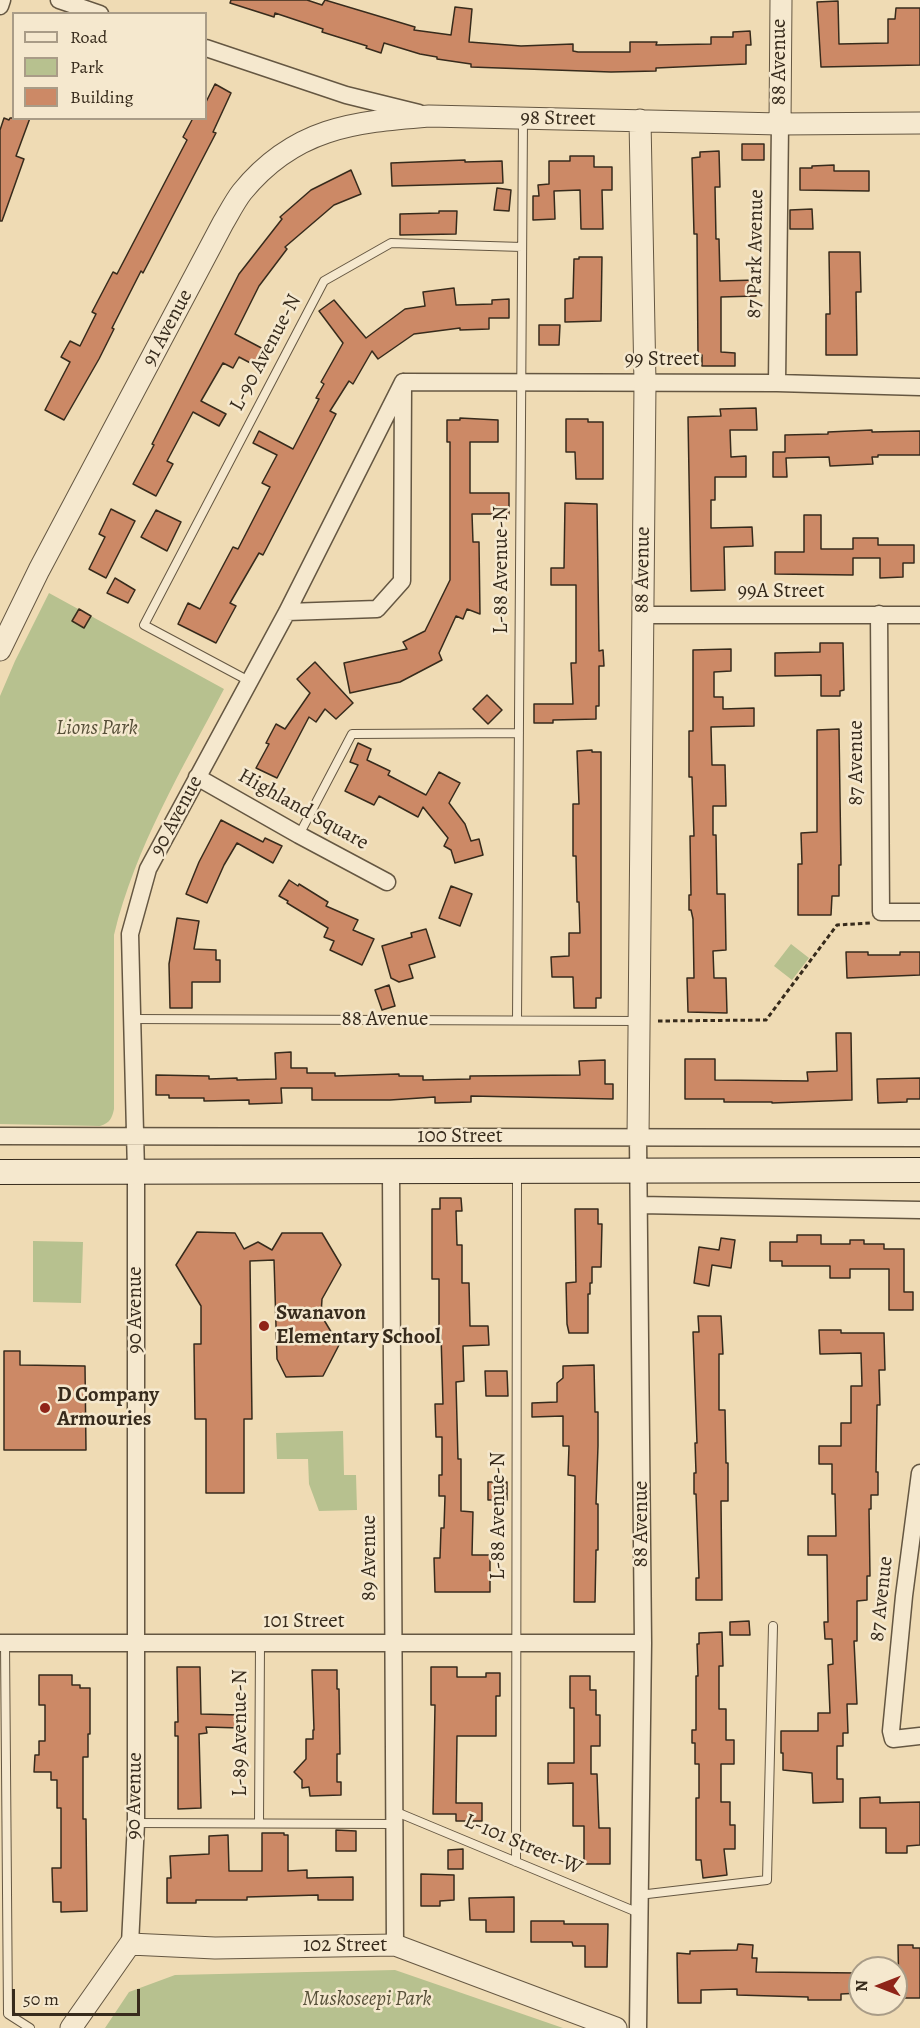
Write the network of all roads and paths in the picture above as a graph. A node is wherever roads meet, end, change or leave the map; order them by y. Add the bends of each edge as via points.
1 (2, 0) edge
2 (59, 0) edge
3 (781, 0) edge
4 (0, 6) edge
5 (94, 12) edge
6 (207, 48) edge
7 (429, 116) junction
8 (523, 119) junction
9 (640, 120) junction
10 (920, 123) edge
11 (780, 124) junction
12 (522, 247) junction
13 (403, 382) junction
14 (520, 382) junction
15 (645, 383) junction
16 (777, 383) junction
17 (920, 387) edge
18 (287, 612) junction
19 (879, 614) junction
20 (642, 615) junction
21 (920, 615) edge
22 (0, 650) edge
23 (249, 681) junction
24 (519, 733) junction
25 (197, 777) junction
26 (299, 835) junction
27 (387, 882) dead end
28 (881, 912) junction
29 (920, 912) edge
30 (132, 1019) junction
31 (518, 1020) junction
32 (639, 1021) junction
33 (0, 1136) edge
34 (135, 1136) junction
35 (638, 1138) junction
36 (920, 1138) edge
37 (920, 1170) edge
38 (391, 1171) junction
39 (518, 1171) junction
40 (638, 1171) junction
41 (0, 1172) edge
42 (136, 1172) junction
43 (639, 1204) junction
44 (920, 1210) edge
45 (920, 1473) edge
46 (773, 1626) dead end
47 (3, 1643) edge
48 (135, 1643) junction
49 (643, 1643) junction
50 (260, 1644) junction
51 (393, 1644) junction
52 (516, 1644) junction
53 (920, 1736) edge
54 (393, 1817) junction
55 (136, 1822) junction
56 (259, 1823) junction
57 (516, 1862) junction
58 (639, 1895) junction
59 (639, 1913) junction
60 (130, 1944) junction
61 (395, 1945) junction
62 (30, 2028) edge
63 (71, 2028) edge
64 (616, 2028) edge
65 (638, 2028) edge

1 - 4 street
2 - 5 street
3 - 11 street, 88 Avenue
6 - 7 street, 98 Street via 346,95
7 - 8 street, 98 Street
7 - 22 street, 91 Avenue via 373,120 310,138 260,172 241,193
8 - 9 street, 98 Street
8 - 12 lane, L-88 Avenue-N
9 - 11 street, 98 Street
9 - 15 street, 88 Avenue
10 - 11 street, 98 Street
11 - 16 street, 87 Park Avenue
12 - 14 lane, L-88 Avenue-N
12 - 23 lane, L-90 Avenue-N via 391,243 324,281 144,625
13 - 14 street, 99 Street
13 - 18 street, 90 Avenue
13 - 18 street via 402,581 377,609
14 - 15 street, 99 Street
14 - 24 lane, L-88 Avenue-N
15 - 16 street, 99 Street
15 - 20 street, 88 Avenue
16 - 17 street, 99 Street
18 - 23 street, 90 Avenue
19 - 20 street, 99A Street
19 - 21 street, 99A Street
19 - 28 street, 87 Avenue
20 - 32 street, 88 Avenue
23 - 25 street, 90 Avenue
24 - 26 lane via 352,734
24 - 31 lane, L-88 Avenue-N
25 - 26 street, Highland Square
25 - 30 street, 90 Avenue via 148,869 130,934
26 - 27 street, Highland Square
28 - 29 street
28 - 32 path via 876,922 837,924 765,1020
30 - 31 lane, 88 Avenue
30 - 34 street, 90 Avenue
31 - 32 lane, 88 Avenue
32 - 35 street, 88 Avenue
33 - 34 street, 100 Street
34 - 35 street, 100 Street
34 - 42 street, 90 Avenue
35 - 36 street, 100 Street
35 - 40 street, 88 Avenue
37 - 40 main road, 100 Street
38 - 39 main road, 100 Street
38 - 42 main road, 100 Street
38 - 51 street, 89 Avenue
39 - 40 main road, 100 Street
39 - 52 lane, L-88 Avenue-N
40 - 43 street, 88 Avenue
41 - 42 main road, 100 Street
42 - 48 street, 90 Avenue
43 - 44 street
43 - 49 street, 88 Avenue
45 - 53 street, 87 Avenue via 891,1731 893,1739
46 - 58 lane via 767,1880
47 - 48 street, 101 Street
47 - 62 lane via 8,2014
48 - 50 street, 101 Street
48 - 55 street, 90 Avenue
49 - 52 street, 101 Street
49 - 58 street, 88 Avenue
50 - 51 street, 101 Street
50 - 56 lane, L-89 Avenue-N
51 - 52 street, 101 Street
51 - 54 street, 89 Avenue
52 - 57 lane, L-88 Avenue-N
54 - 56 lane, L-101 Street-W
54 - 57 lane, L-101 Street-W
54 - 61 street, 89 Avenue
55 - 56 lane, L-101 Street-W
55 - 60 street, 90 Avenue
57 - 59 lane, L-101 Street-W
58 - 59 street, 88 Avenue
59 - 65 street, 88 Avenue
60 - 61 street, 102 Street via 215,1948
60 - 63 street
61 - 64 street, 102 Street

